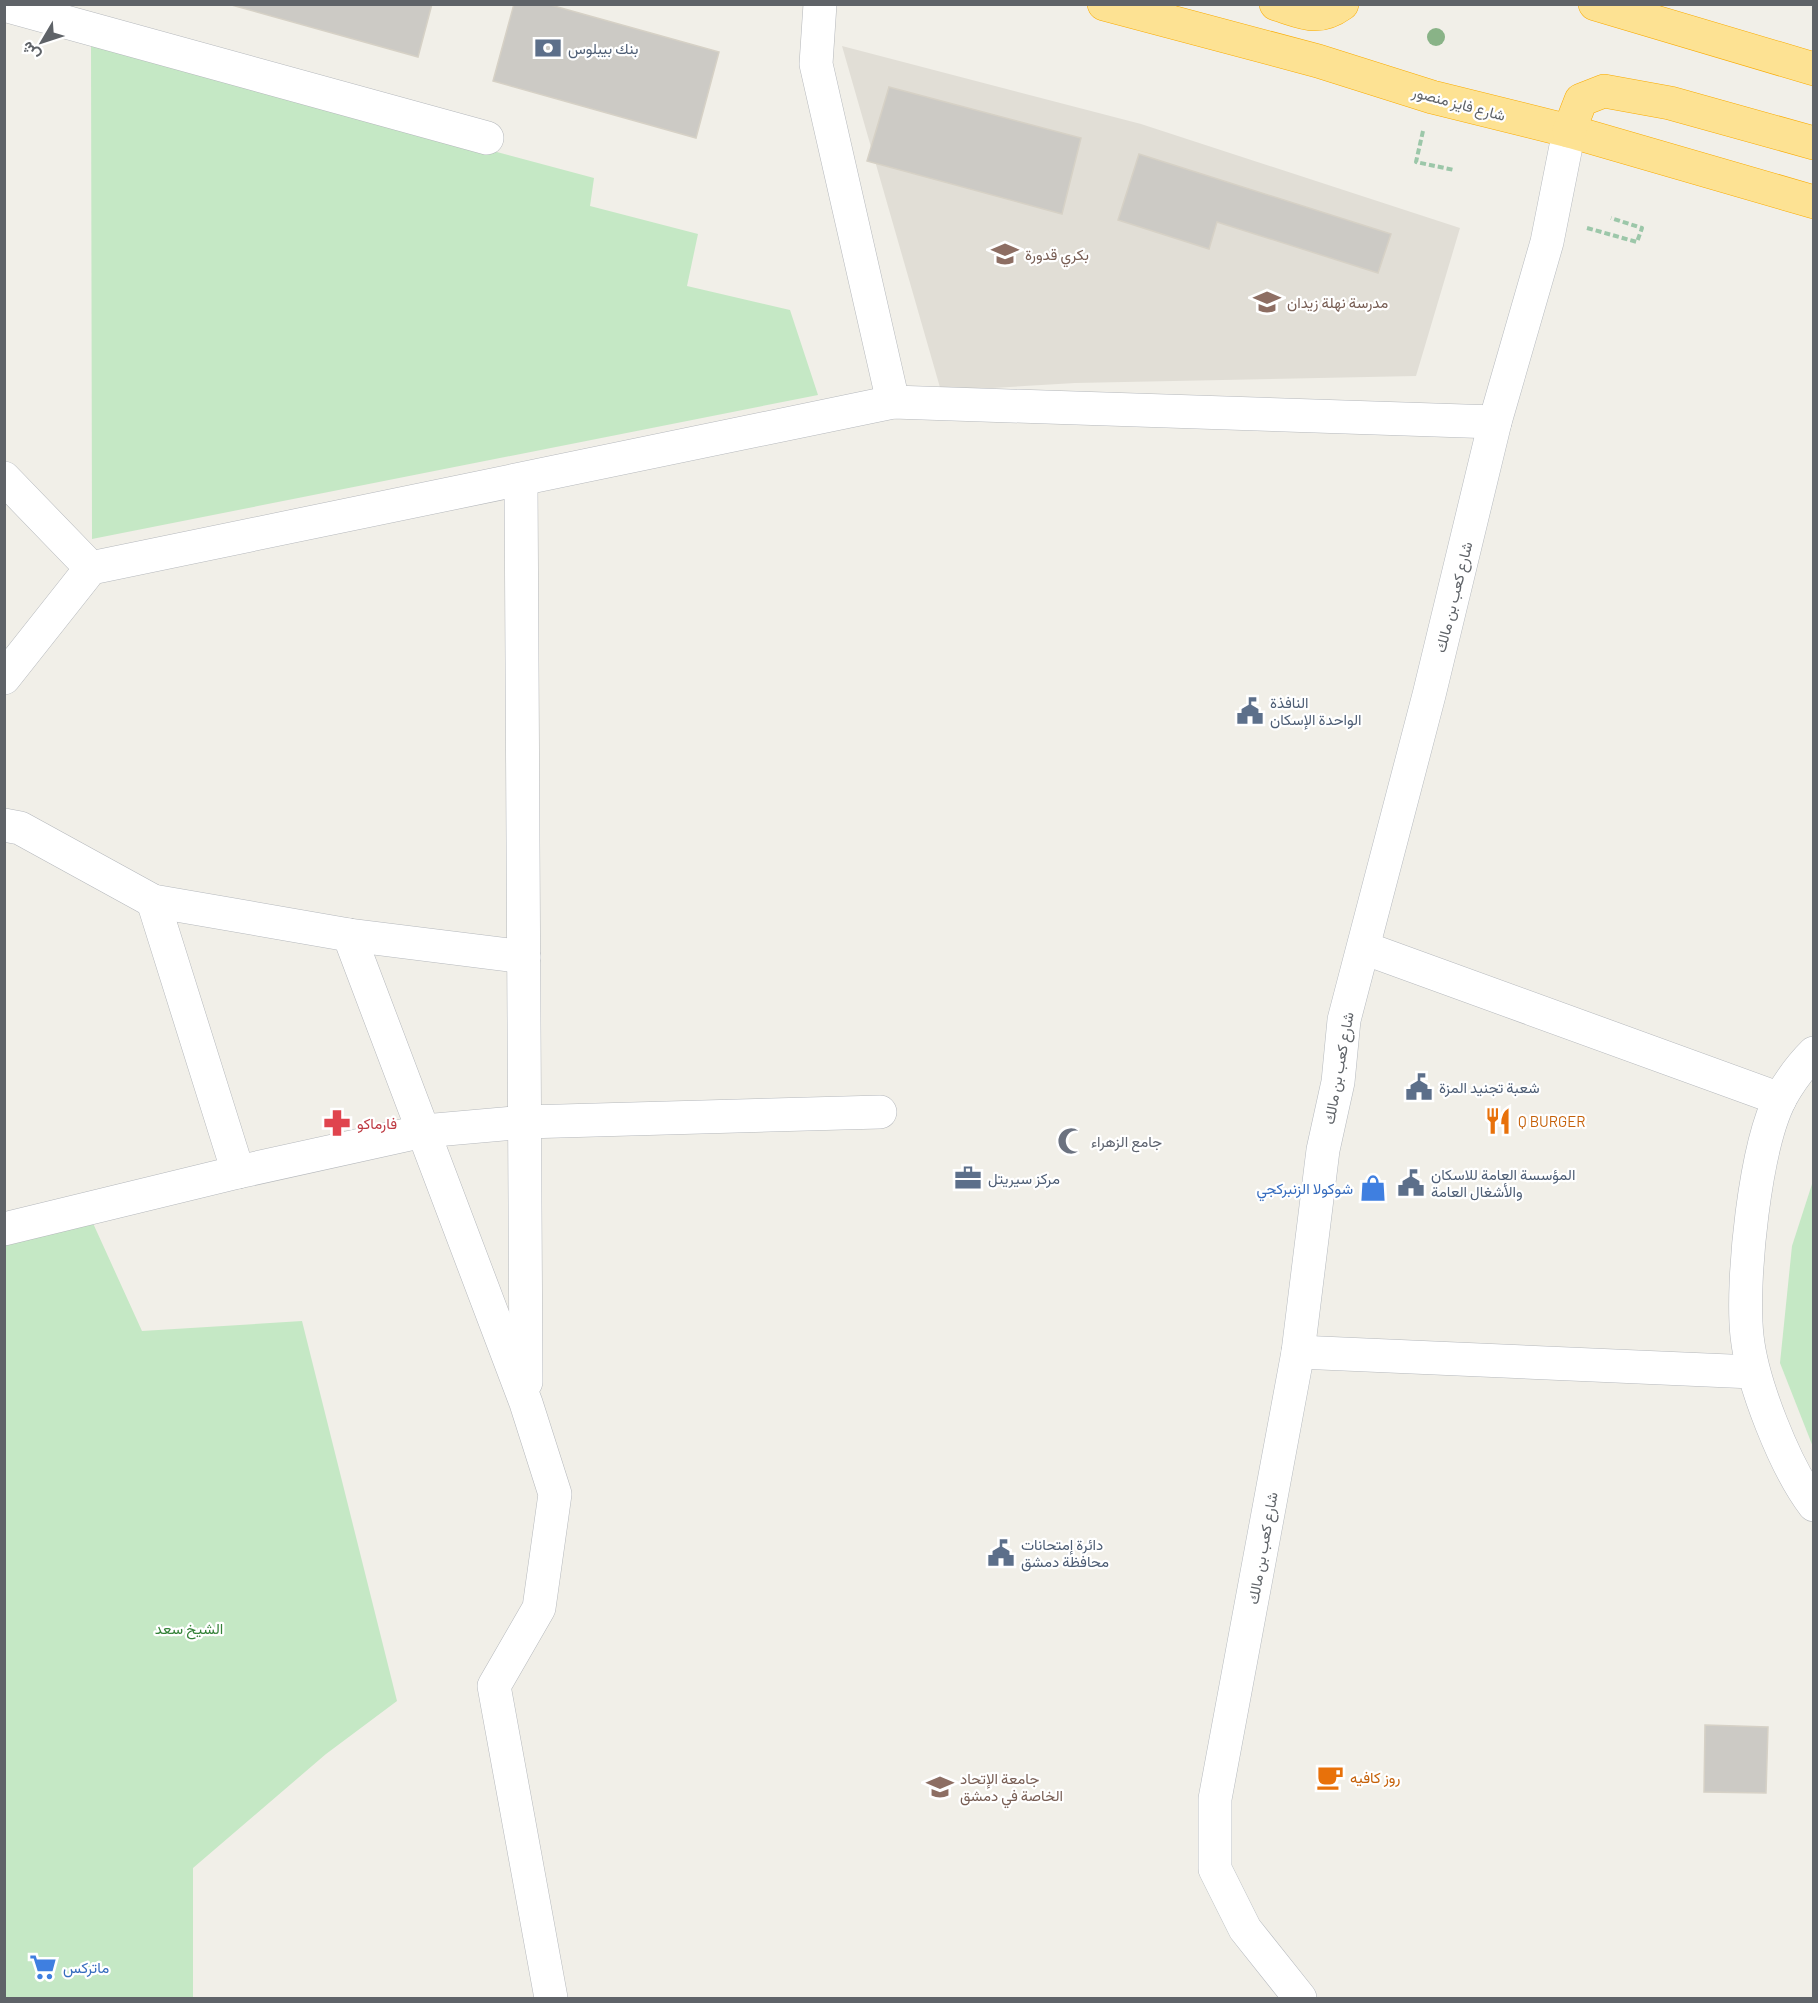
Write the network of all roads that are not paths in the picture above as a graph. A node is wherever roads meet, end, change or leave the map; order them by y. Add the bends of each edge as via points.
1 (820, 4) edge
2 (1104, 4) edge
3 (1276, 4) edge
4 (1342, 4) edge
5 (1594, 4) edge
6 (4, 5) edge
7 (1814, 69) edge
8 (1569, 130) junction
9 (487, 138) dead end
10 (1814, 143) edge
11 (1814, 202) edge
12 (893, 402) junction
13 (1495, 422) junction
14 (4, 478) edge
15 (521, 480) junction
16 (91, 568) junction
17 (4, 678) edge
18 (4, 825) edge
19 (153, 901) junction
20 (349, 935) junction
21 (1364, 948) junction
22 (524, 957) junction
23 (1814, 1053) edge
24 (1780, 1099) junction
25 (880, 1112) dead end
26 (525, 1122) junction
27 (424, 1131) junction
28 (238, 1172) junction
29 (4, 1230) edge
30 (1298, 1352) junction
31 (1753, 1372) junction
32 (526, 1403) junction
33 (1814, 1505) edge
34 (551, 1998) edge
35 (1300, 1998) edge

1 - 12 street via 816,64
2 - 8 highway, شارع فايز منصور via 1431,97
3 - 4 highway via 1317,16
5 - 7 highway
6 - 9 street
8 - 10 highway via 1581,100 1604,92 1670,103
8 - 11 highway, شارع فايز منصور
8 - 13 street, شارع كعب بن مالك via 1547,242
12 - 13 street
12 - 15 street
13 - 21 street, شارع كعب بن مالك
14 - 16 street
15 - 16 street
15 - 22 street
16 - 17 street
18 - 19 street via 20,828
19 - 20 street
19 - 28 street
20 - 22 street
20 - 27 street
21 - 24 street
21 - 30 street, شارع كعب بن مالك via 1344,1020
22 - 26 street
23 - 24 street
24 - 31 street via 1759,1169 1748,1265 1747,1336
25 - 26 street
26 - 27 street
26 - 32 street
27 - 28 street
27 - 32 street
28 - 29 street
30 - 31 street
30 - 35 street, شارع كعب بن مالك via 1215,1799 1215,1869 1245,1929
31 - 33 street via 1769,1418 1797,1479
32 - 34 street via 555,1494 539,1608 494,1686

